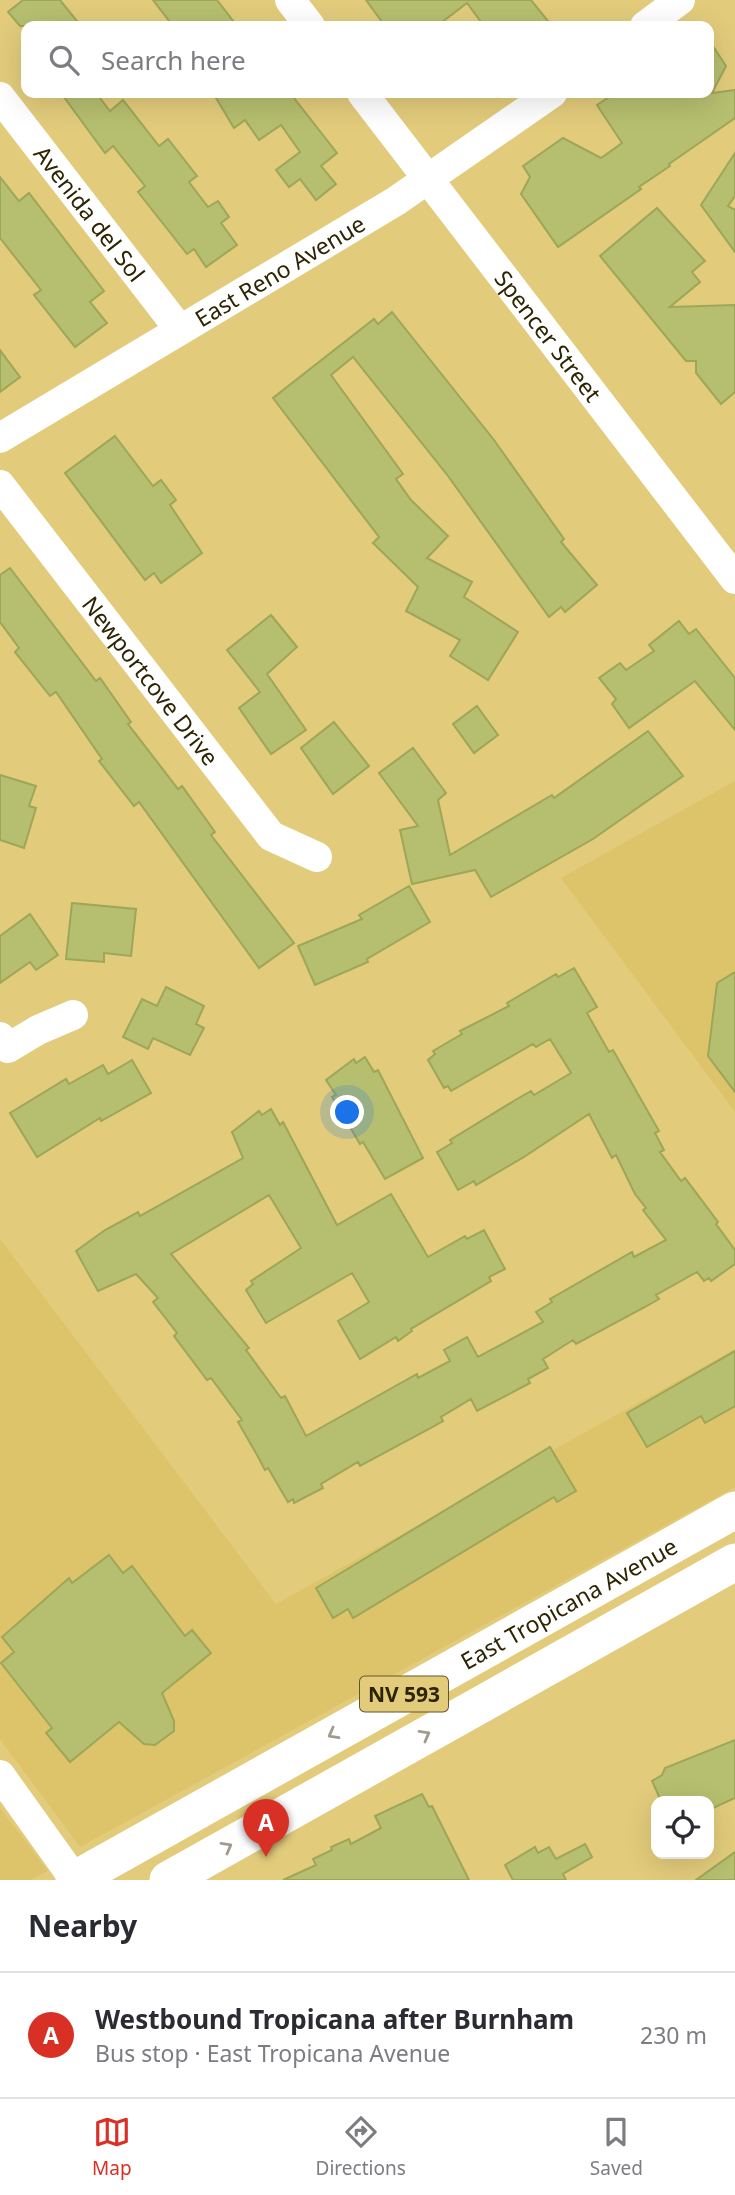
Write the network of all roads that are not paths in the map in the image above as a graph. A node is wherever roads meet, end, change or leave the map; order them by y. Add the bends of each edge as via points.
1 (290, 0) edge
2 (680, 0) edge
3 (306, 21) edge
4 (652, 21) edge
5 (0, 97) edge
6 (366, 98) edge
7 (545, 98) edge
8 (430, 178) junction
9 (180, 330) junction
10 (0, 438) edge
11 (0, 485) edge
12 (735, 579) edge
13 (317, 857) dead end
14 (72, 1015) dead end
15 (0, 1037) edge
16 (735, 1510) edge
17 (735, 1532) edge
18 (673, 1546) junction
19 (735, 1562) edge
20 (667, 1600) junction
21 (503, 1691) junction
22 (0, 1775) edge
23 (169, 1828) junction
24 (75, 1880) edge
25 (113, 1880) edge
26 (168, 1880) edge

1 - 3 street
2 - 4 street
5 - 9 street, Avenida del Sol
6 - 8 street, Spencer Street
7 - 8 street, East Reno Avenue
8 - 9 street, East Reno Avenue
8 - 12 street, Spencer Street
9 - 10 street, East Reno Avenue
11 - 13 street, Newportcove Drive via 271,836
14 - 15 street via 8,1048
16 - 18 main road, East Tropicana Avenue / NV 593
17 - 20 main road via 685,1567 673,1581
18 - 21 main road via 653,1578 551,1645
18 -> 23 main road, East Tropicana Avenue / NV 593
19 - 20 main road, East Tropicana Avenue / NV 593
20 - 21 main road, East Tropicana Avenue / NV 593
26 -> 21 main road, East Tropicana Avenue / NV 593
22 - 24 street
23 - 24 main road, East Tropicana Avenue / NV 593
23 - 25 main road via 149,1860

